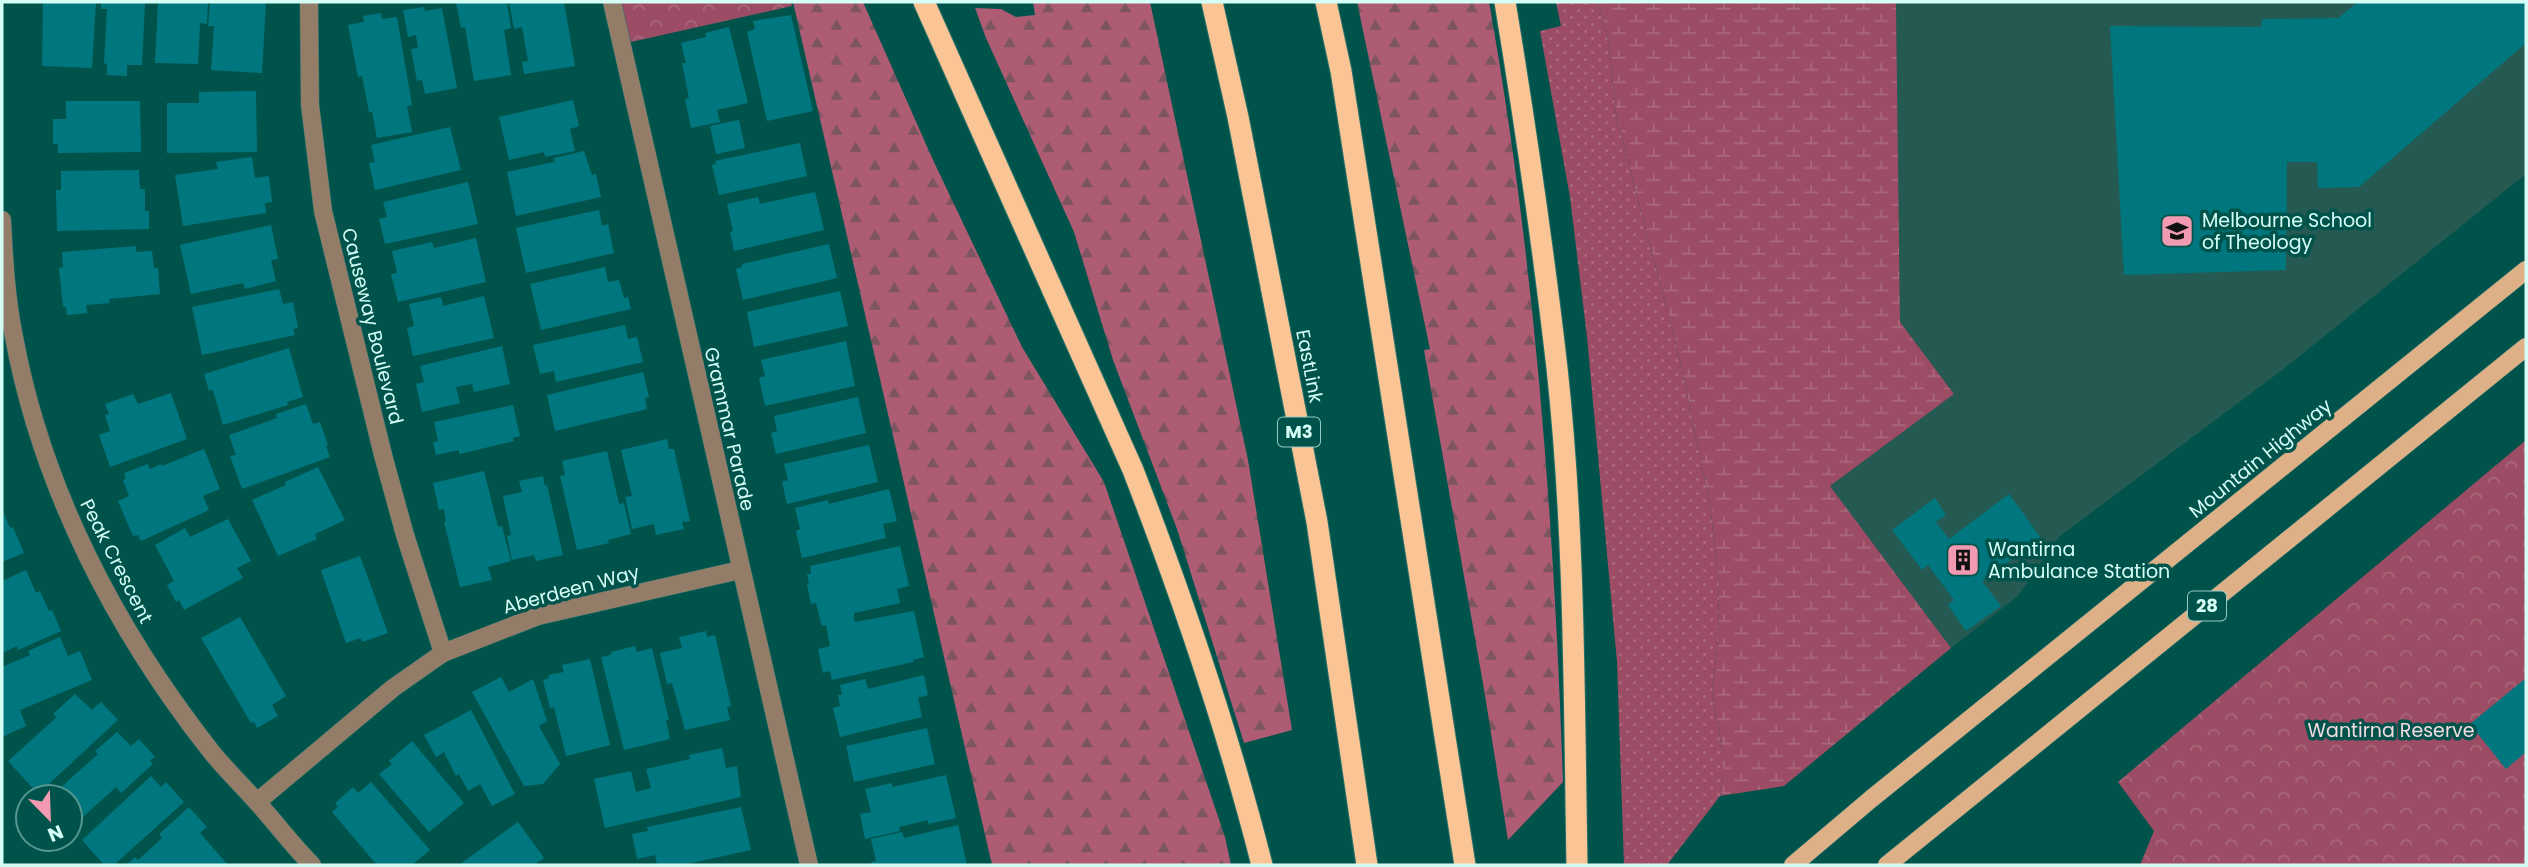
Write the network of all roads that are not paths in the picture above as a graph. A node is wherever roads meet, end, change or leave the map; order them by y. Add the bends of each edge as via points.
1 (309, 2) edge
2 (612, 2) edge
3 (924, 2) edge
4 (1212, 2) edge
5 (1326, 2) edge
6 (1505, 2) edge
7 (935, 12) edge
8 (2, 220) edge
9 (2526, 270) edge
10 (2526, 346) edge
11 (740, 570) junction
12 (443, 653) junction
13 (257, 802) junction
14 (312, 865) edge
15 (809, 865) edge
16 (1262, 865) edge
17 (1367, 865) edge
18 (1465, 865) edge
19 (1577, 865) edge
20 (1793, 865) edge
21 (1887, 865) edge

1 - 12 street, Causeway Boulevard via 310,105 323,211 383,455
2 - 11 street, Grammar Parade
3 - 7 highway
4 - 17 highway, EastLink / M3 via 1317,522
5 - 18 highway
6 - 19 highway via 1557,369 1574,670
7 - 16 highway via 1159,538
8 - 13 street, Peak Crescent via 17,351 42,445 76,534 147,663 211,752
9 - 20 main road, Mountain Highway
10 - 21 main road, 28
11 - 12 street, Aberdeen Way via 538,616
11 - 15 street, Grammar Parade
12 - 13 street, Aberdeen Way via 393,688
13 - 14 street, Peak Crescent

